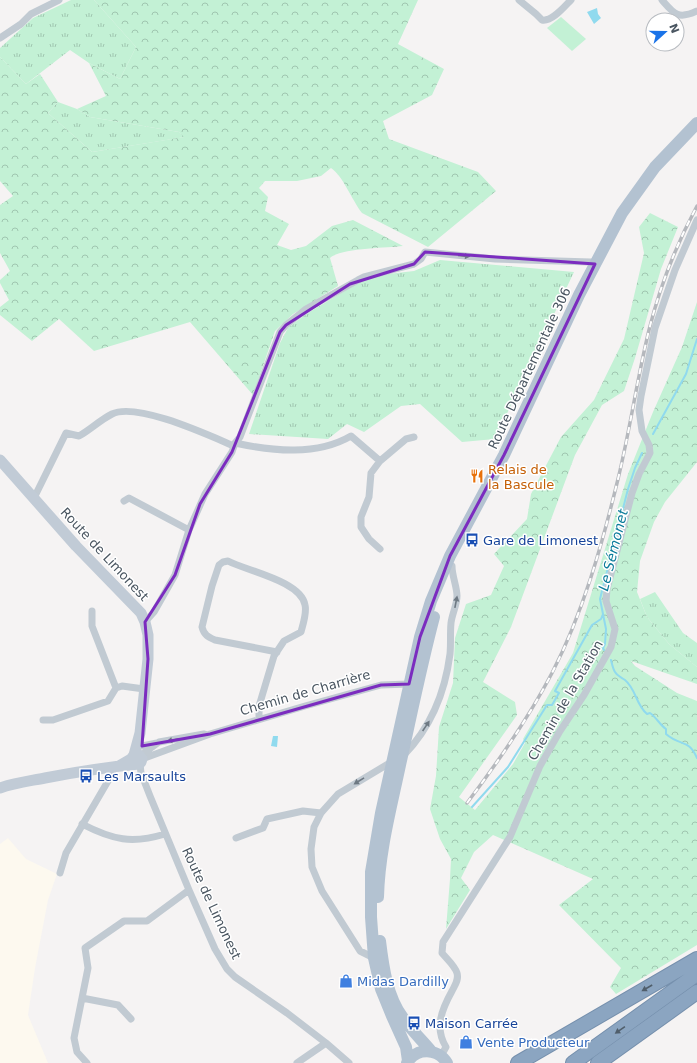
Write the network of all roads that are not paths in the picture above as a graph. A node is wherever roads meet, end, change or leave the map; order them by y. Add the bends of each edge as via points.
1 (59, 0) edge
2 (519, 0) edge
3 (571, 0) edge
4 (662, 0) edge
5 (697, 11) edge
6 (0, 38) edge
7 (697, 123) edge
8 (697, 132) edge
9 (697, 220) edge
10 (595, 264) junction
11 (414, 437) dead end
12 (234, 444) junction
13 (0, 460) edge
14 (380, 462) junction
15 (34, 498) junction
16 (124, 501) dead end
17 (189, 530) junction
18 (380, 549) dead end
19 (452, 566) junction
20 (92, 611) dead end
21 (145, 622) junction
22 (276, 652) junction
23 (409, 684) junction
24 (116, 688) junction
25 (144, 689) junction
26 (259, 719) junction
27 (43, 720) dead end
28 (210, 734) junction
29 (159, 742) junction
30 (138, 759) junction
31 (397, 759) junction
32 (116, 766) junction
33 (0, 788) edge
34 (321, 813) junction
35 (82, 824) junction
36 (165, 834) junction
37 (236, 838) dead end
38 (60, 873) dead end
39 (188, 890) junction
40 (374, 958) junction
41 (697, 959) edge
42 (697, 974) edge
43 (697, 992) edge
44 (82, 998) junction
45 (131, 1019) dead end
46 (649, 1027) junction
47 (326, 1043) junction
48 (439, 1057) edge
49 (408, 1062) edge
50 (87, 1063) edge
51 (297, 1063) edge
52 (349, 1063) edge
53 (518, 1063) edge
54 (573, 1063) edge
55 (598, 1063) edge
56 (610, 1063) edge

1 - 6 street via 31,14 22,24
2 - 3 street via 542,20 553,16
4 - 5 street via 679,16
7 - 10 main road, Route Départementale 306 via 655,167 622,213
8 - 19 main road, Route Départementale 306 via 662,171 628,216 611,246 510,457
9 - 48 street, Chemin de la Station via 664,298 646,368 639,410 642,431 650,453 632,493 607,589 606,601 615,629 611,647 540,766 510,837 443,942 442,953 458,975 440,1015 441,1037 446,1047
12 -> 10 street via 240,437 280,332 306,309 364,277 414,264 425,252 494,259
10 - 23 main road, Route Départementale 306 via 504,455 450,556 424,622
11 - 14 street via 406,439
12 - 14 street via 308,449 327,446 351,436
12 - 15 street via 163,419 126,411 113,414 79,436 66,433
12 - 17 street via 232,452 205,494
13 - 15 street, Route de Limonest
14 - 18 street via 371,473 369,497 361,517 362,527 369,539
15 - 21 street, Route de Limonest via 141,613
16 - 17 street via 129,498
17 - 21 street via 175,575 154,612
19 - 31 main road, Route Départementale 306 via 441,590
31 -> 19 street via 413,746 432,717 444,688 450,653 451,622 457,597
20 - 24 street via 92,626
21 - 25 street, Route de Limonest via 148,658
22 - 22 street via 284,641 301,632 306,611 304,600 284,582 228,561 223,562 219,565 212,586 202,627 204,632 214,640
22 - 26 street via 259,706
23 - 26 street, Chemin de Charrière via 381,685
23 - 31 main road, Route Départementale 306
24 - 25 street via 122,686
24 - 27 street via 108,701 53,720
25 - 30 street, Route de Limonest
26 - 28 street, Chemin de Charrière
28 -> 29 street, Chemin de Charrière
28 - 30 street, Chemin de Charrière
29 - 30 street, Chemin de Charrière
29 - 30 street, Chemin de Charrière
30 - 32 street, Chemin de Charrière
30 - 36 street, Route de Limonest
31 -> 34 street via 338,794
31 - 40 main road, Route Départementale 306 via 375,844 371,872
31 - 48 main road, Route Départementale 306 via 380,872 379,933 388,984 395,1004 409,1026
32 - 33 street, Chemin de Charrière via 62,774
32 - 35 street
34 - 37 street via 304,811 267,820 263,828
34 - 40 street via 314,827 311,849 312,867 317,881 360,951
35 - 36 street via 100,834 121,839 138,840
35 - 38 street via 66,853
36 - 39 street, Route de Limonest
39 - 44 street via 147,921 124,921 85,948 88,968
39 - 47 street, Route de Limonest via 218,954 234,977
40 - 49 main road, Route Départementale 306 via 381,989 406,1046
41 -> 53 highway
42 -> 54 highway
43 - 46 highway
44 - 45 street via 118,1005
44 - 50 street via 74,1038 77,1052
46 - 55 highway
46 - 56 highway
47 - 51 street
47 - 52 street, Route de Limonest
48 - 49 main road via 418,1052

